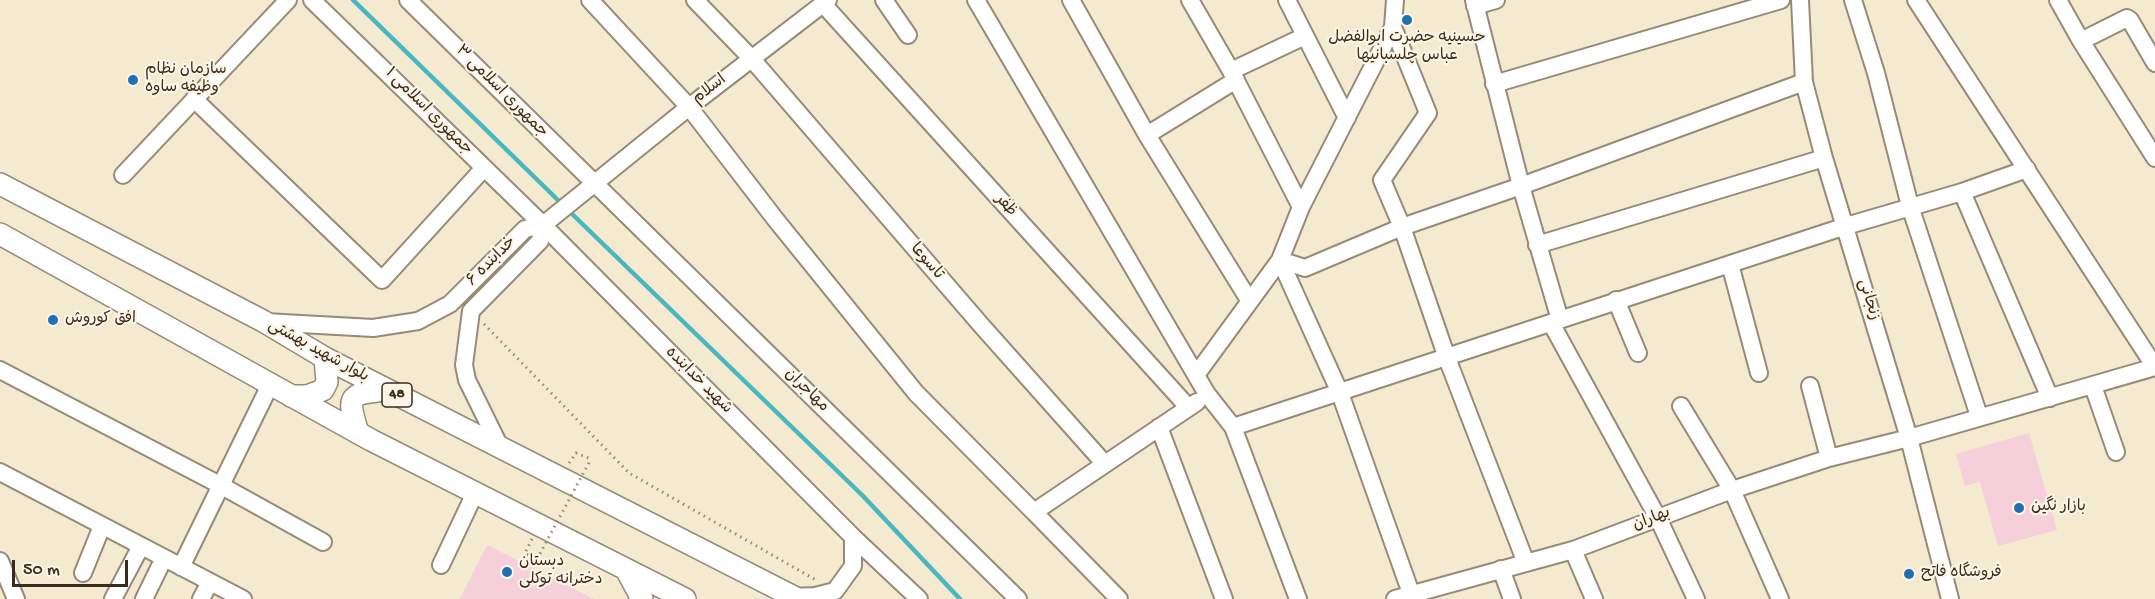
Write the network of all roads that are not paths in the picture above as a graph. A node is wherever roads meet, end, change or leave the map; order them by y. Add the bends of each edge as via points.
1 (288, 0) edge
2 (312, 0) edge
3 (408, 0) edge
4 (590, 0) edge
5 (695, 0) edge
6 (884, 0) edge
7 (976, 0) edge
8 (1071, 0) edge
9 (1190, 0) edge
10 (1287, 0) edge
11 (1395, 0) edge
12 (1496, 0) edge
13 (1781, 0) edge
14 (1800, 0) edge
15 (1853, 0) edge
16 (1916, 0) edge
17 (2058, 0) edge
18 (825, 2) edge
19 (1474, 3) edge
20 (1393, 27) junction
21 (908, 35) dead end
22 (1305, 36) junction
23 (2081, 40) junction
24 (751, 58) junction
25 (2155, 63) edge
26 (1233, 76) junction
27 (1804, 82) junction
28 (1494, 84) junction
29 (194, 99) junction
30 (689, 107) junction
31 (1347, 118) junction
32 (1147, 135) junction
33 (1824, 158) junction
34 (2155, 158) edge
35 (484, 168) junction
36 (2027, 169) junction
37 (123, 175) dead end
38 (594, 183) junction
39 (0, 184) edge
40 (1521, 186) junction
41 (1962, 192) junction
42 (1910, 206) junction
43 (1301, 207) junction
44 (543, 225) junction
45 (1846, 225) junction
46 (1402, 227) junction
47 (3, 240) edge
48 (1537, 245) junction
49 (1280, 260) junction
50 (1730, 264) junction
51 (1248, 300) junction
52 (1616, 300) junction
53 (263, 321) junction
54 (1556, 322) junction
55 (1638, 353) dead end
56 (325, 358) junction
57 (1447, 358) junction
58 (2155, 367) edge
59 (0, 370) edge
60 (1759, 373) dead end
61 (1196, 375) junction
62 (270, 385) junction
63 (2092, 386) junction
64 (1810, 387) dead end
65 (386, 390) junction
66 (1340, 393) junction
67 (1207, 394) junction
68 (291, 396) junction
69 (2050, 398) junction
70 (1681, 406) dead end
71 (1188, 407) junction
72 (1979, 417) junction
73 (1159, 427) junction
74 (1233, 427) junction
75 (358, 434) junction
76 (1910, 438) junction
77 (501, 447) junction
78 (2115, 452) dead end
79 (1829, 458) junction
80 (1104, 463) junction
81 (0, 472) edge
82 (220, 485) junction
83 (1732, 490) junction
84 (475, 493) junction
85 (1034, 512) junction
86 (1658, 518) junction
87 (102, 526) junction
88 (853, 537) junction
89 (323, 542) dead end
90 (141, 546) junction
91 (1573, 550) junction
92 (164, 558) junction
93 (1526, 562) junction
94 (0, 563) edge
95 (441, 565) dead end
96 (181, 567) junction
97 (1501, 569) junction
98 (627, 571) junction
99 (84, 573) dead end
100 (210, 582) junction
101 (1412, 597) edge
102 (795, 598) edge
103 (16, 599) edge
104 (113, 599) edge
105 (144, 599) edge
106 (201, 599) edge
107 (243, 599) edge
108 (642, 599) edge
109 (685, 599) edge
110 (919, 599) edge
111 (1018, 599) edge
112 (1119, 599) edge
113 (1224, 599) edge
114 (1298, 599) edge
115 (1395, 599) edge
116 (1512, 599) edge
117 (1594, 599) edge
118 (1696, 599) edge
119 (1780, 599) edge
120 (1950, 599) edge

1 - 29 street
2 - 35 street, جمهوری اسلامی ۱
3 - 38 street, جمهوری اسلامی ۳
4 - 30 street
5 - 24 street, تاسوعا
6 - 21 street
7 - 61 street
8 - 32 street
9 - 26 street
10 - 22 street
11 - 20 street
12 - 19 street
13 - 28 street
14 - 27 street, زنجانی
15 - 42 street
16 - 36 street
17 - 23 street
18 - 24 street, اسلام
18 - 71 street, ظفر
19 - 28 street
20 - 31 street
20 - 46 street via 1428,113 1382,180
22 - 26 street
22 - 31 street
23 - 25 street via 2127,18
23 - 34 street
24 - 30 street, اسلام
24 - 80 street, تاسوعا
26 - 32 street
26 - 43 street
27 - 33 street, زنجانی
27 - 40 street
28 - 40 street
29 - 35 street via 382,280
29 - 37 street
30 - 38 street, اسلام
30 - 85 street via 916,393
31 - 43 street
32 - 51 street
33 - 45 street, زنجانی
33 - 48 street
35 - 44 street, جمهوری اسلامی ۱
36 - 41 street
36 - 58 street
38 - 44 street, اسلام
38 - 111 street, مهاجران
39 - 53 main road, بلوار شهید بهشتی / 48
40 - 46 street
40 - 48 street
41 - 42 street
41 - 69 street
42 - 45 street
42 - 72 street
43 - 49 street
44 - 53 street, خدابنده ۶ via 525,229 450,304 417,321 373,328
44 - 77 street, خدابنده ۶ via 540,241 471,311 464,365 467,380
44 - 88 street, شهید خدابنده
45 - 50 street
45 - 76 street, زنجانی
46 - 49 street via 1305,268
46 - 57 street
47 - 62 main road
48 - 54 street
49 - 51 street
49 - 66 street
50 - 52 street
50 - 60 street
51 - 61 street
52 - 54 street
52 - 55 street
53 - 56 main road, بلوار شهید بهشتی / 48
54 - 57 street
54 - 86 street
56 - 65 main road, بلوار شهید بهشتی / 48
56 - 68 main road via 327,382 323,390
57 - 66 street
57 - 93 street
58 - 63 street, بهاران
59 - 82 street
61 - 67 street
62 - 68 main road
62 - 82 street
63 - 69 street, بهاران
63 - 78 street
64 - 79 street
65 - 75 main road via 361,392 353,399 351,407
65 - 77 main road, بلوار شهید بهشتی / 48
66 - 74 street
66 - 101 street
67 - 71 street
67 - 74 street
68 - 75 main road
69 - 72 street, بهاران
70 - 83 street
71 - 73 street
72 - 76 street, بهاران
73 - 80 street
73 - 113 street
74 - 114 street
75 - 84 main road
76 - 79 street, بهاران
76 - 120 street, زنجانی
77 - 102 main road, بلوار شهید بهشتی / 48
79 - 83 street, بهاران
80 - 85 street
81 - 87 street
82 - 89 street
82 - 96 street
83 - 86 street, بهاران
83 - 119 street
84 - 95 street
84 - 98 main road
85 - 112 street
86 - 91 street, بهاران
86 - 118 street
87 - 90 street
87 - 99 street
88 - 102 street via 853,566 836,591
88 - 110 street, شهید خدابنده
90 - 92 street
90 - 104 street
91 - 93 street, بهاران
91 - 117 street
92 - 96 street
92 - 105 street
93 - 97 street, بهاران
94 - 103 street
96 - 100 street
97 - 101 street, بهاران
97 - 116 street
98 - 108 main road
98 - 109 main road
100 - 106 street
100 - 107 street
101 - 115 street, بهاران

